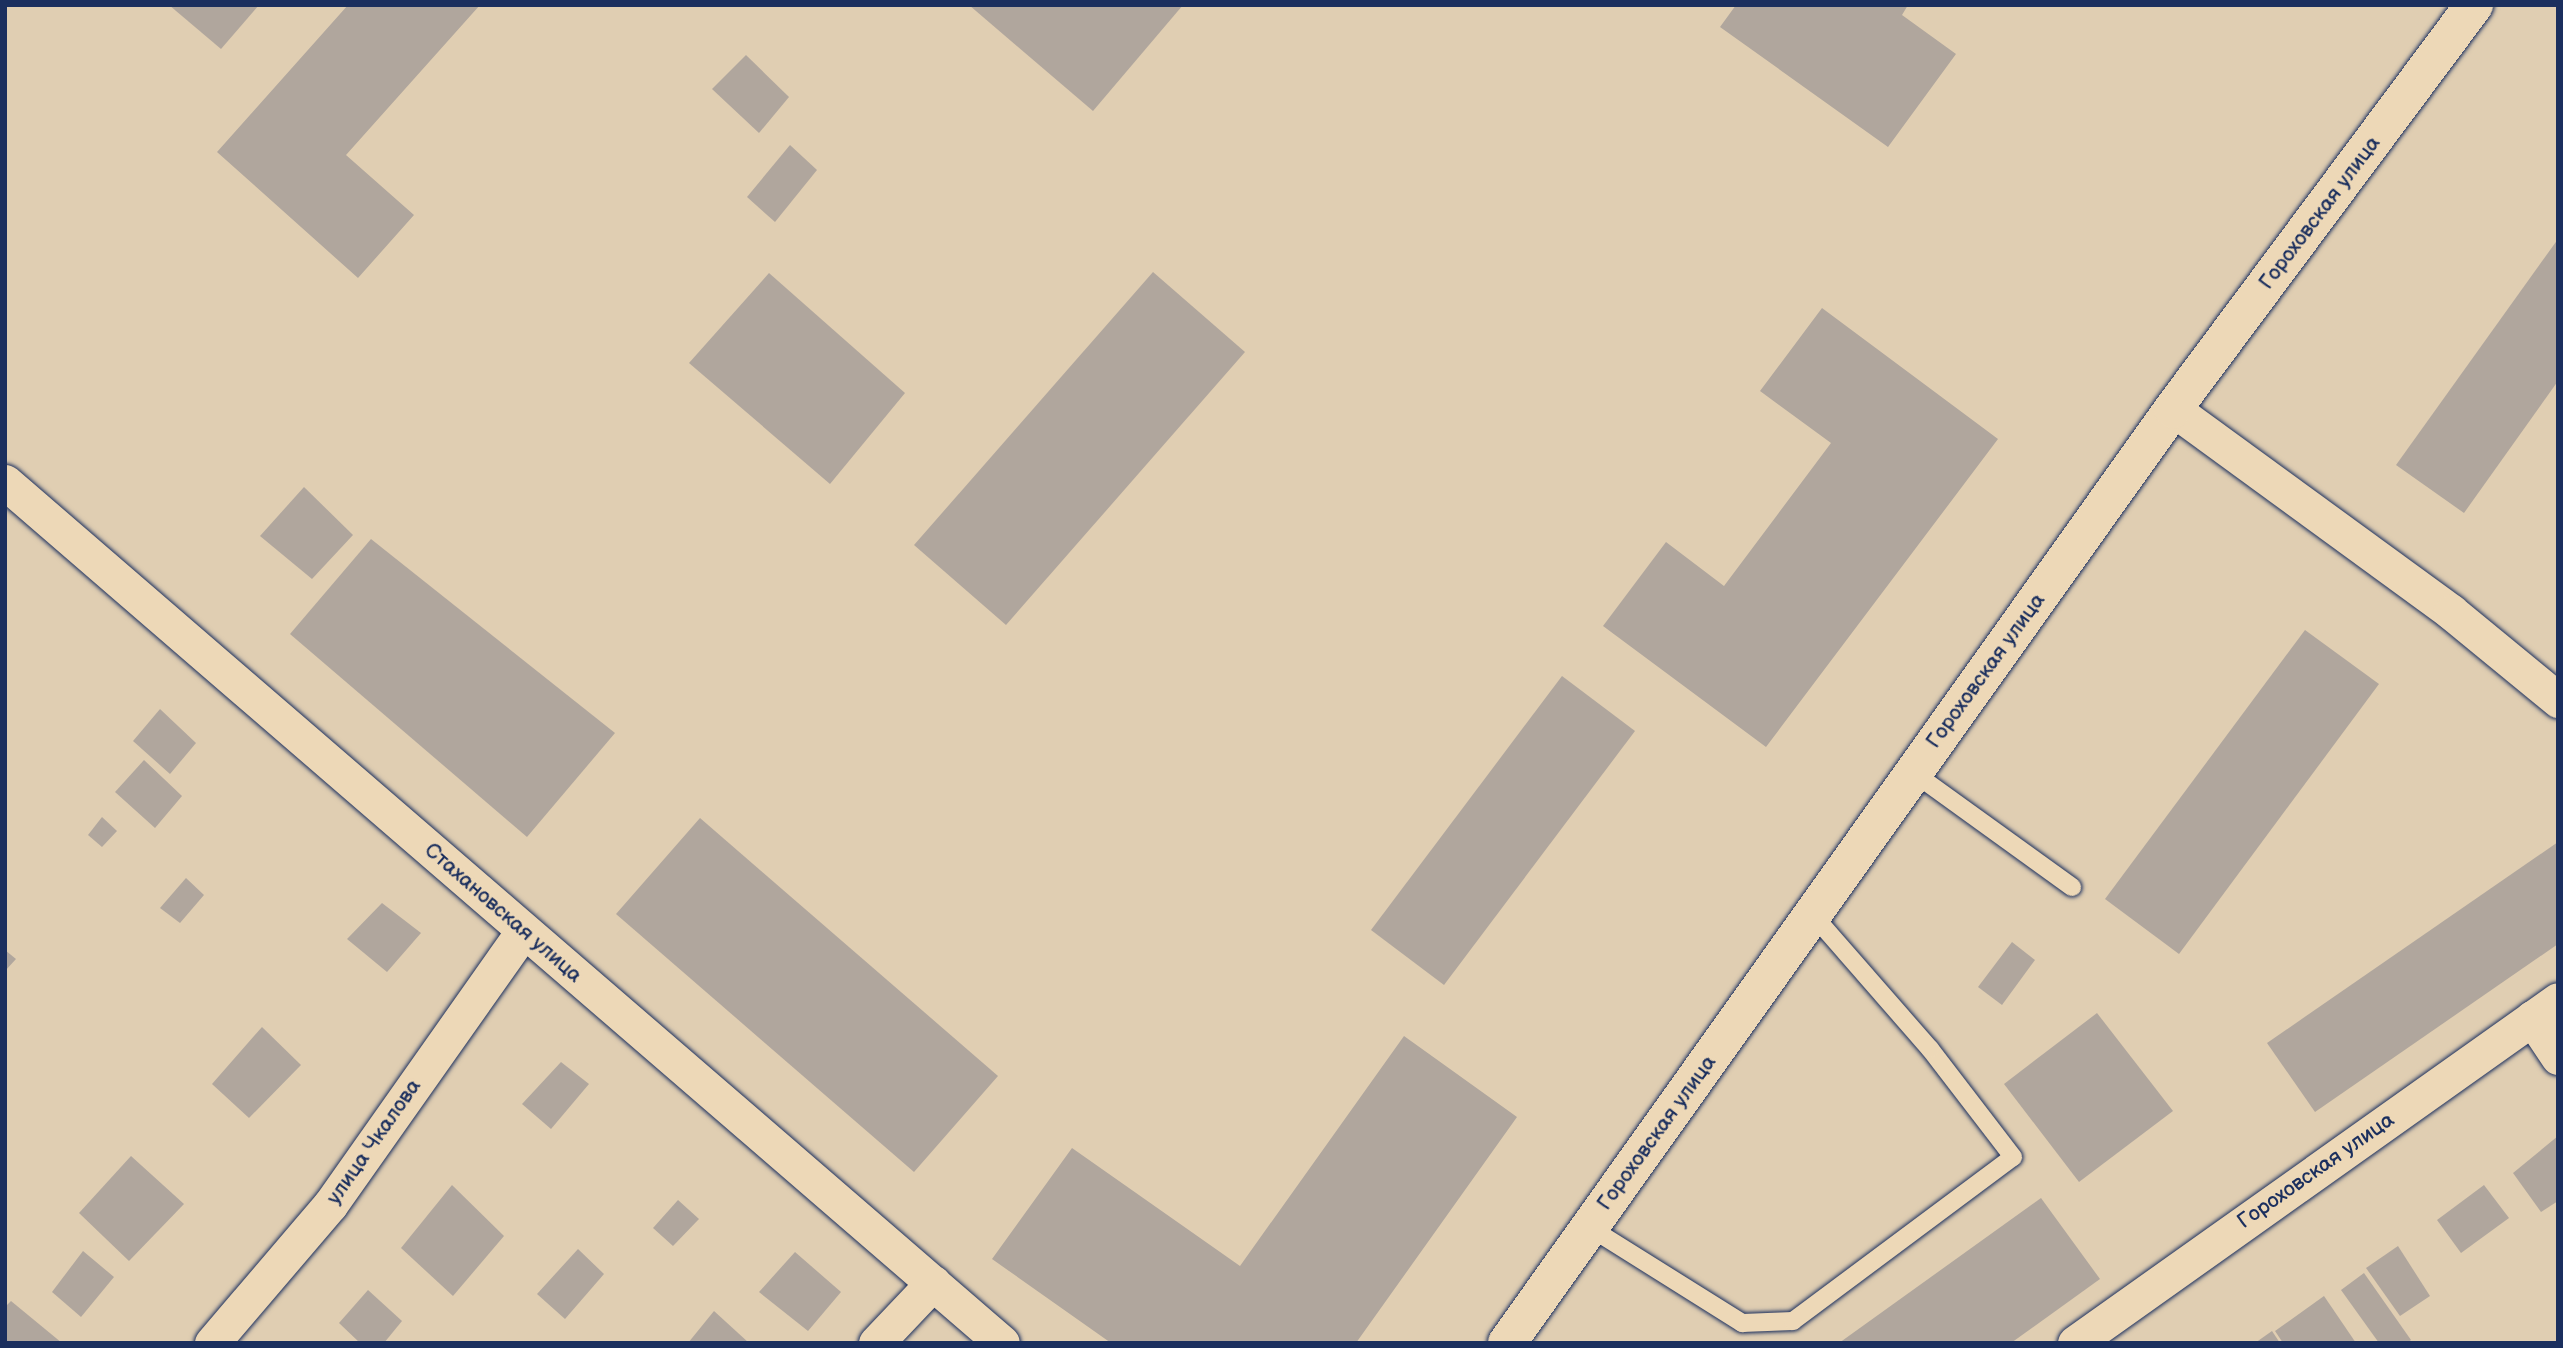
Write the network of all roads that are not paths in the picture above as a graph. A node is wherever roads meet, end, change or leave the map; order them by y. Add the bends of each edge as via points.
1 (2474, 5) edge
2 (2173, 409) junction
3 (5, 482) edge
4 (2558, 700) edge
5 (1914, 773) junction
6 (2072, 887) dead end
7 (1813, 915) junction
8 (523, 931) junction
9 (2545, 1009) edge
10 (2558, 1057) edge
11 (1589, 1227) junction
12 (933, 1283) junction
13 (2091, 1338) edge
14 (212, 1343) edge
15 (876, 1343) edge
16 (1002, 1343) edge
17 (1507, 1343) edge

1 - 2 street, Гороховская улица
2 - 4 street via 2451,612
2 - 5 street, Гороховская улица
3 - 8 street, Стахановская улица
5 - 6 lane
5 - 7 street, Гороховская улица
7 - 11 street, Гороховская улица
7 - 11 lane via 1930,1049 2014,1157 1793,1321 1742,1323
8 - 12 street, Стахановская улица
8 - 14 street, улица Чкалова via 330,1205
9 - 10 street
9 - 13 street, Гороховская улица
11 - 17 street, Гороховская улица
12 - 15 street
12 - 16 street, Стахановская улица

